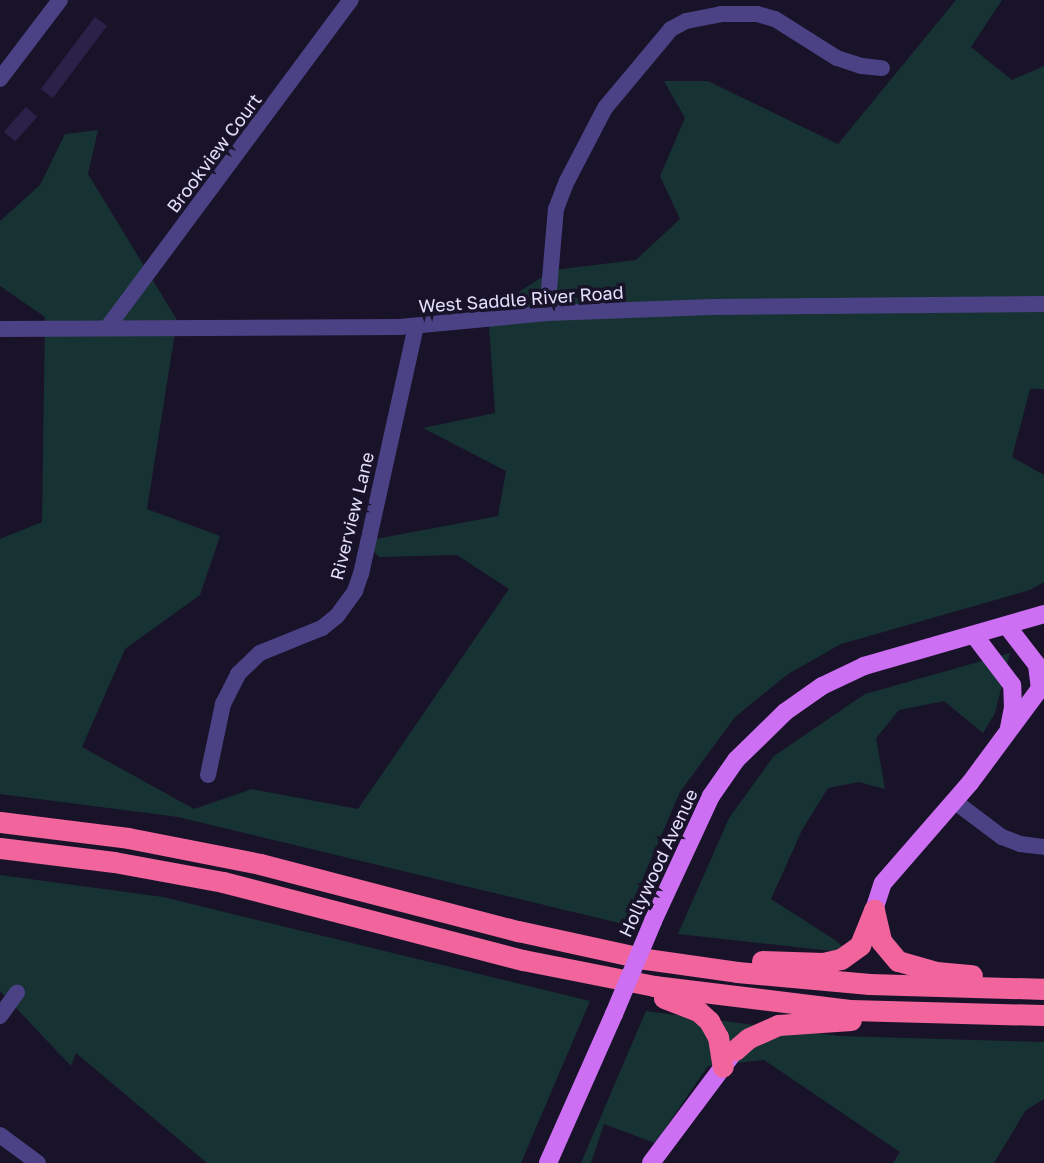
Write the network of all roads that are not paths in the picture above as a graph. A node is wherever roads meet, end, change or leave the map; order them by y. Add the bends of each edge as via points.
1 (60, 0) edge
2 (351, 0) edge
3 (882, 68) dead end
4 (0, 79) edge
5 (1044, 304) edge
6 (547, 313) junction
7 (416, 326) junction
8 (107, 328) junction
9 (0, 329) edge
10 (1044, 614) edge
11 (1007, 626) junction
12 (974, 635) junction
13 (1012, 685) junction
14 (1043, 688) edge
15 (1009, 731) junction
16 (208, 775) dead end
17 (954, 801) junction
18 (0, 822) edge
19 (1044, 847) edge
20 (0, 848) edge
21 (874, 910) junction
22 (692, 966) junction
23 (1044, 976) edge
24 (610, 978) junction
25 (1044, 989) edge
26 (17, 993) dead end
27 (916, 1014) junction
28 (1044, 1015) edge
29 (0, 1016) edge
30 (729, 1059) junction
31 (0, 1135) edge
32 (38, 1163) edge
33 (548, 1163) edge
34 (651, 1163) edge

1 - 4 street
2 - 8 street, Brookview Court
3 - 6 street via 837,58 775,19 757,14 721,14 671,29 605,108 567,181 556,209
5 - 6 street, West Saddle River Road
6 - 7 street, West Saddle River Road
7 - 8 street, West Saddle River Road
7 - 16 street, Riverview Lane via 355,591 322,628 260,653 238,674 223,704
8 - 9 street, West Saddle River Road
10 - 11 main road, Hollywood Avenue
11 - 12 main road, Hollywood Avenue
11 - 14 main road via 1037,666
12 - 13 main road
12 - 33 main road, Hollywood Avenue, bridge via 864,666 822,686 768,726 736,760 711,796
13 - 14 main road
13 - 15 main road
14 - 15 main road
15 - 17 main road
17 - 19 street via 1002,837
17 - 21 main road via 883,883
18 - 22 highway via 128,838 260,864 539,936
20 - 24 highway via 223,882
21 - 22 highway via 860,945 832,962
21 - 23 highway via 884,947 905,964 948,974
22 - 25 highway via 869,985
24 - 27 highway via 763,1002
24 - 30 highway via 704,1015
26 - 29 street
27 - 28 highway
27 - 30 highway via 789,1023 757,1033
30 - 34 main road
31 - 32 street

